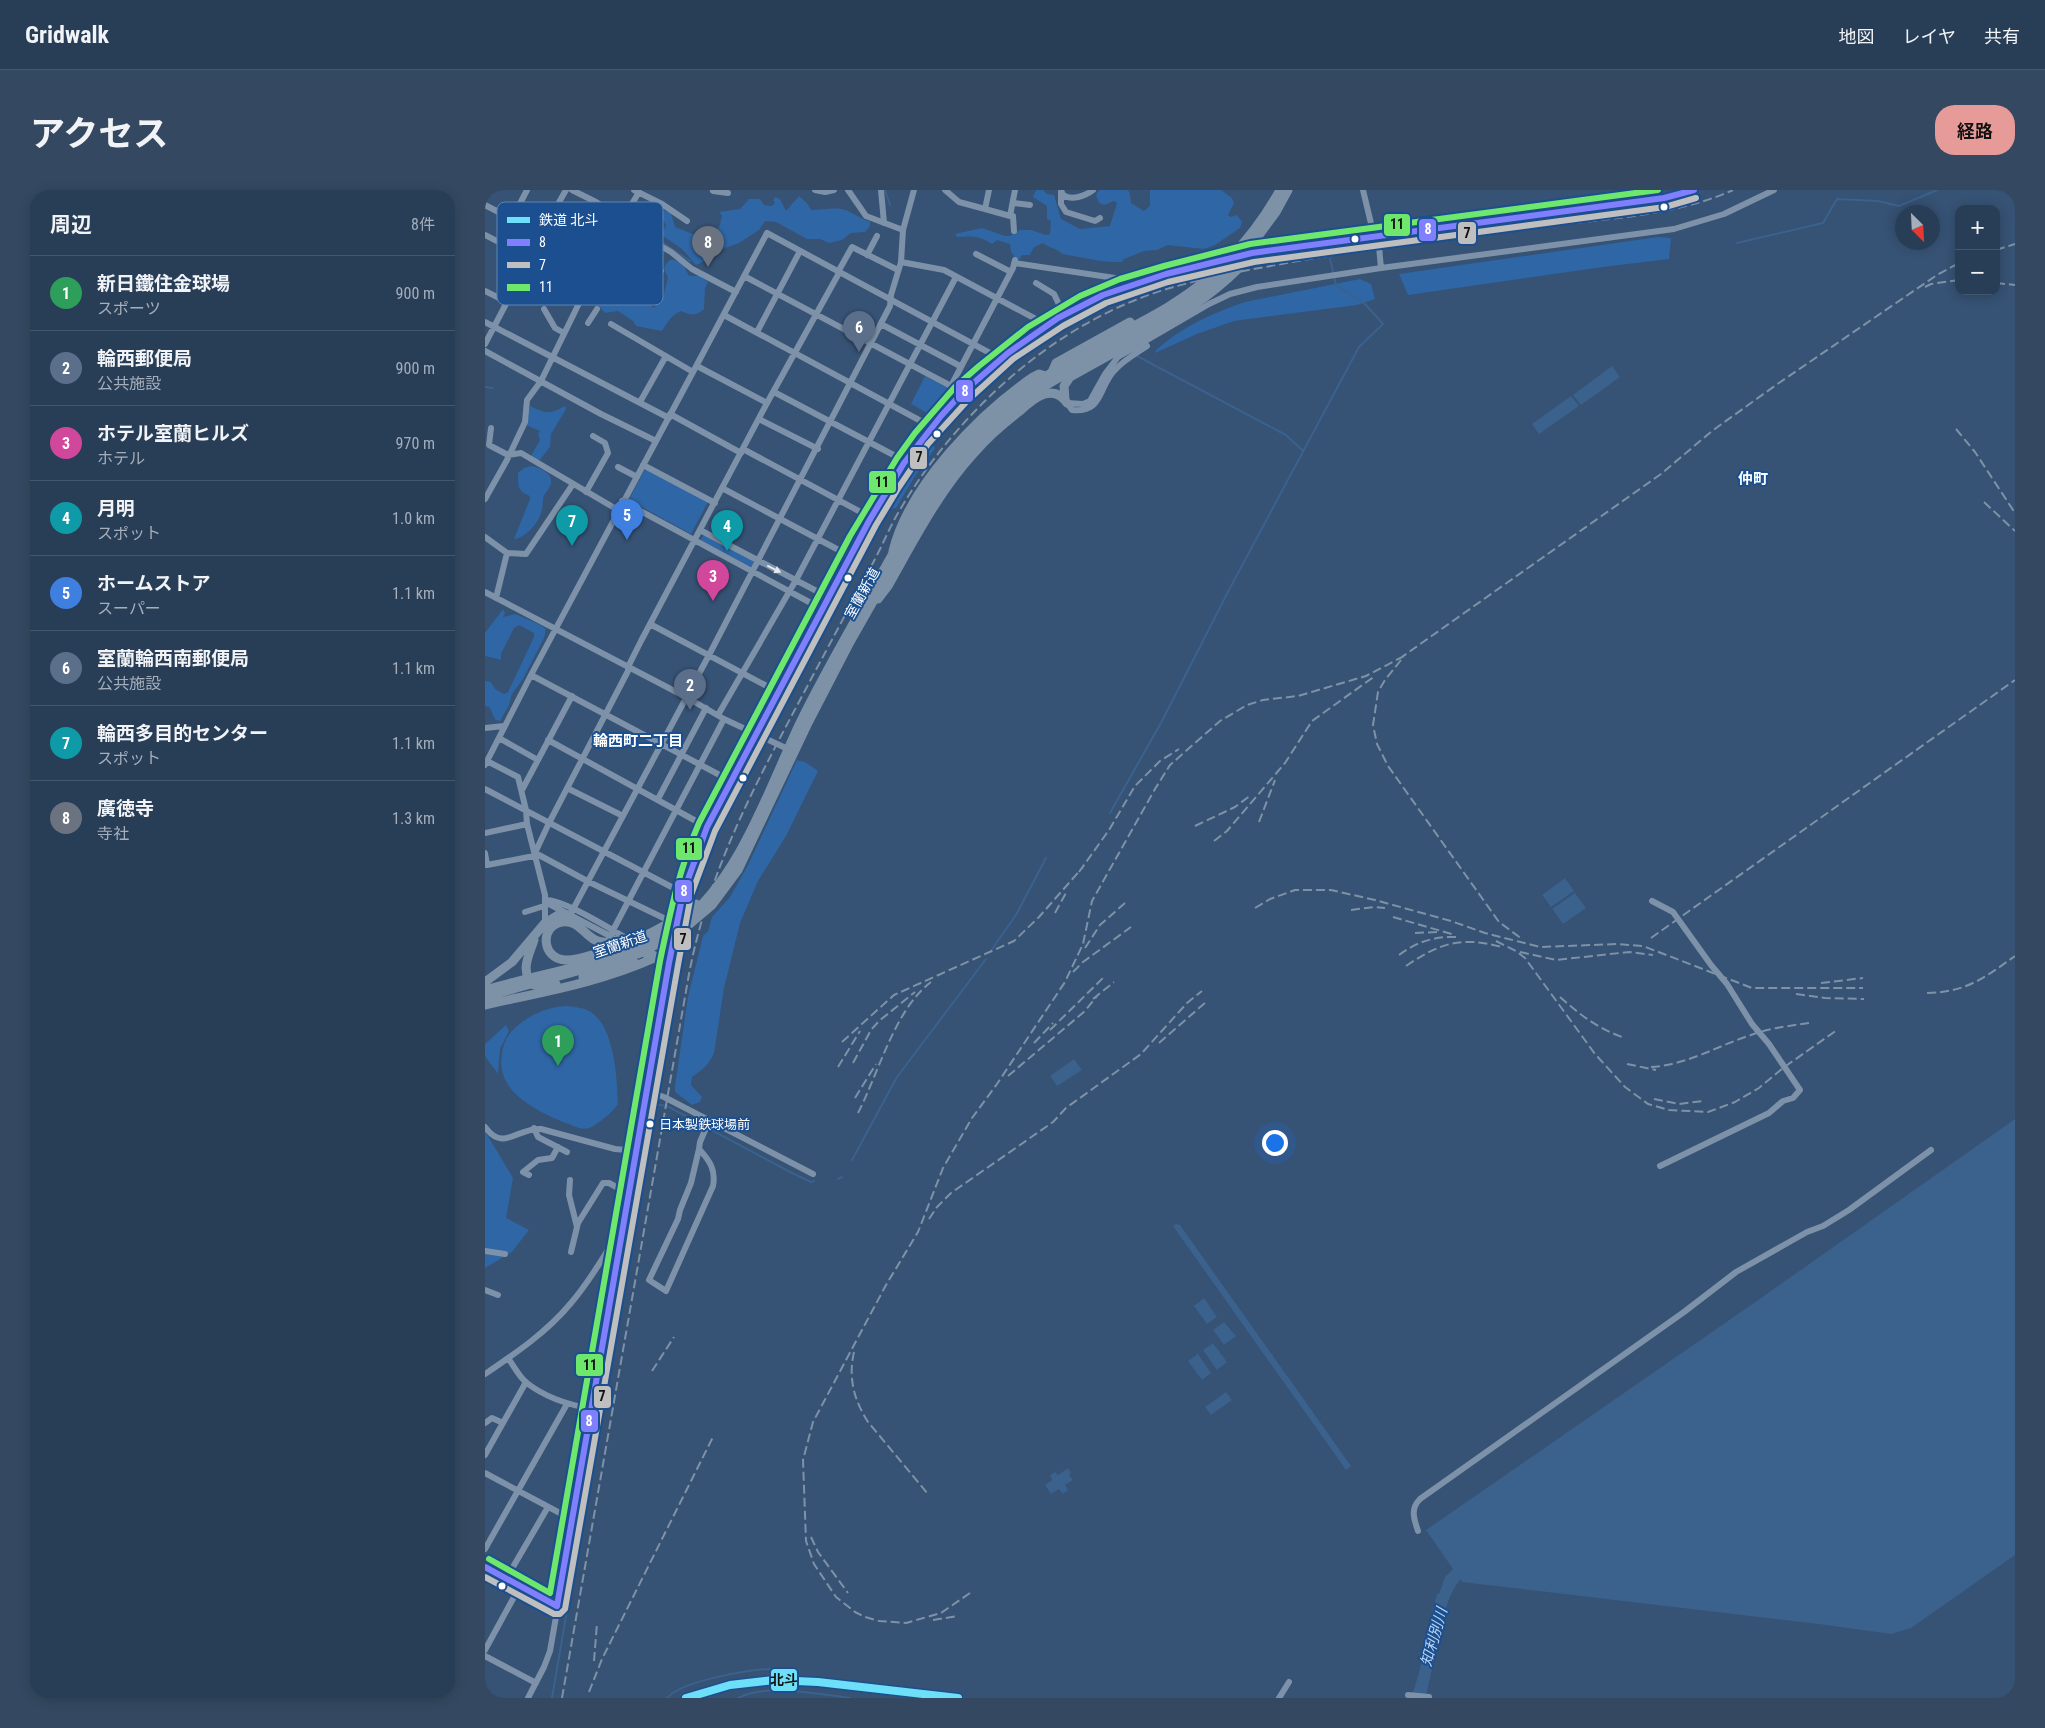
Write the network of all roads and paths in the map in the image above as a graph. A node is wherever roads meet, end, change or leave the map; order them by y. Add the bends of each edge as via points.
1 (489, 190) edge
2 (527, 190) edge
3 (565, 190) edge
4 (572, 190) edge
5 (714, 190) edge
6 (815, 190) edge
7 (834, 190) edge
8 (848, 190) edge
9 (881, 190) edge
10 (914, 190) edge
11 (945, 190) edge
12 (989, 190) edge
13 (1015, 190) edge
14 (1063, 190) edge
15 (1093, 190) edge
16 (1276, 190) edge
17 (1280, 190) edge
18 (1288, 190) edge
19 (1363, 190) edge
20 (1694, 190) edge
21 (1774, 190) edge
22 (637, 191) edge
23 (728, 193) dead end
24 (1080, 193) edge
25 (485, 198) edge
26 (521, 202) edge
27 (558, 202) edge
28 (596, 202) edge
29 (655, 202) edge
30 (1013, 203) junction
31 (1030, 204) dead end
32 (485, 205) edge
33 (663, 207) edge
34 (985, 209) junction
35 (497, 211) edge
36 (1276, 212) junction
37 (1010, 216) junction
38 (1100, 218) dead end
39 (687, 221) dead end
40 (884, 222) junction
41 (903, 230) junction
42 (1014, 231) dead end
43 (485, 235) edge
44 (877, 236) dead end
45 (1375, 236) junction
46 (497, 241) edge
47 (663, 247) edge
48 (800, 251) junction
49 (976, 254) dead end
50 (867, 255) junction
51 (901, 262) junction
52 (1381, 268) junction
53 (898, 270) junction
54 (838, 272) junction
55 (1011, 272) junction
56 (744, 276) junction
57 (956, 276) junction
58 (1144, 282) junction
59 (1036, 283) dead end
60 (485, 291) edge
61 (736, 292) junction
62 (777, 294) junction
63 (497, 297) edge
64 (995, 297) junction
65 (891, 300) junction
66 (505, 305) edge
67 (579, 305) edge
68 (544, 309) dead end
69 (597, 309) dead end
70 (723, 315) junction
71 (817, 315) junction
72 (1064, 315) junction
73 (933, 321) junction
74 (485, 322) edge
75 (588, 323) dead end
76 (611, 324) dead end
77 (881, 324) junction
78 (1047, 325) junction
79 (494, 326) junction
80 (757, 332) junction
81 (564, 333) junction
82 (973, 342) junction
83 (485, 344) edge
84 (871, 344) junction
85 (919, 344) junction
86 (485, 351) edge
87 (794, 353) junction
88 (666, 356) junction
89 (553, 358) junction
90 (1001, 358) junction
91 (910, 364) junction
92 (960, 366) junction
93 (695, 369) junction
94 (1051, 377) junction
95 (541, 381) junction
96 (852, 383) junction
97 (951, 386) junction
98 (774, 392) junction
99 (962, 394) junction
100 (1065, 400) junction
101 (640, 402) junction
102 (767, 403) junction
103 (889, 403) junction
104 (670, 416) junction
105 (759, 420) junction
106 (832, 422) junction
107 (932, 427) junction
108 (491, 428) dead end
109 (593, 436) dead end
110 (656, 441) junction
111 (869, 442) junction
112 (818, 449) junction
113 (742, 451) junction
114 (508, 455) junction
115 (905, 461) junction
116 (643, 465) junction
117 (618, 467) dead end
118 (637, 477) junction
119 (801, 481) junction
120 (573, 484) junction
121 (722, 488) junction
122 (587, 492) junction
123 (485, 499) edge
124 (838, 500) junction
125 (623, 502) junction
126 (715, 503) junction
127 (618, 510) junction
128 (870, 517) junction
129 (781, 519) junction
130 (700, 530) junction
131 (485, 537) edge
132 (817, 539) junction
133 (695, 541) junction
134 (507, 553) junction
135 (892, 553) junction
136 (850, 556) junction
137 (759, 561) junction
138 (753, 572) junction
139 (796, 580) junction
140 (788, 591) junction
141 (485, 592) edge
142 (828, 597) junction
143 (496, 598) junction
144 (822, 609) junction
145 (867, 612) junction
146 (651, 624) junction
147 (555, 628) junction
148 (709, 656) junction
149 (628, 666) junction
150 (742, 673) junction
151 (531, 675) junction
152 (778, 692) junction
153 (572, 696) junction
154 (686, 697) junction
155 (706, 708) junction
156 (606, 714) junction
157 (721, 717) junction
158 (504, 726) junction
159 (485, 728) edge
160 (756, 733) junction
161 (499, 738) junction
162 (548, 740) junction
163 (661, 744) junction
164 (681, 754) junction
165 (797, 754) dead end
166 (582, 759) junction
167 (538, 760) junction
168 (486, 763) edge
169 (700, 764) junction
170 (731, 781) junction
171 (567, 788) junction
172 (638, 788) junction
173 (485, 789) edge
174 (522, 790) junction
175 (658, 799) junction
176 (676, 809) junction
177 (526, 810) junction
178 (623, 816) junction
179 (549, 823) junction
180 (527, 824) junction
181 (707, 827) junction
182 (485, 833) edge
183 (604, 852) junction
184 (485, 853) edge
185 (534, 855) junction
186 (745, 855) junction
187 (643, 873) junction
188 (728, 873) junction
189 (589, 882) junction
190 (683, 893) junction
191 (629, 900) junction
192 (1652, 901) dead end
193 (545, 903) junction
194 (525, 912) dead end
195 (572, 912) junction
196 (545, 923) junction
197 (677, 924) junction
198 (536, 934) junction
199 (613, 935) junction
200 (652, 959) junction
201 (670, 961) junction
202 (485, 982) edge
203 (485, 990) edge
204 (513, 990) junction
205 (485, 997) edge
206 (485, 1005) edge
207 (647, 1091) junction
208 (707, 1125) junction
209 (485, 1127) edge
210 (535, 1128) junction
211 (558, 1147) junction
212 (699, 1149) junction
213 (1931, 1150) dead end
214 (637, 1151) junction
215 (567, 1152) dead end
216 (1660, 1166) dead end
217 (813, 1174) dead end
218 (529, 1175) dead end
219 (570, 1180) dead end
220 (629, 1194) junction
221 (577, 1226) junction
222 (622, 1226) junction
223 (485, 1251) edge
224 (571, 1252) dead end
225 (505, 1254) dead end
226 (485, 1290) edge
227 (498, 1295) dead end
228 (508, 1358) junction
229 (485, 1374) edge
230 (526, 1382) junction
231 (567, 1404) junction
232 (592, 1409) junction
233 (485, 1423) edge
234 (503, 1423) junction
235 (485, 1455) edge
236 (485, 1473) edge
237 (518, 1491) junction
238 (548, 1507) junction
239 (573, 1520) junction
240 (1418, 1531) dead end
241 (485, 1549) edge
242 (485, 1567) edge
243 (507, 1579) junction
244 (520, 1586) junction
245 (557, 1606) junction
246 (485, 1650) edge
247 (485, 1656) edge
248 (1289, 1682) dead end
249 (536, 1683) junction
250 (1408, 1694) dead end
251 (1429, 1697) dead end
252 (528, 1698) edge
253 (1279, 1698) edge

1 - 25 street
2 - 26 street
3 - 27 street
4 - 28 street
5 - 23 street
6 - 7 street
8 - 40 street via 866,216
9 - 40 street
10 - 41 street
11 - 34 street via 959,202
12 - 34 street
13 - 30 street
14 - 24 street via 1067,198
14 - 38 street via 1061,204 1066,212 1095,221
15 - 24 street
16 - 94 highway via 1226,255 1185,289 1057,363
17 - 135 highway, 室蘭新道, bridge via 1240,248 1206,281 1051,373 988,420 932,487
18 - 36 highway, 室蘭新道, bridge
19 - 45 street
20 - 45 street via 1664,198
21 - 52 street via 1725,214 1674,229
22 - 29 street
30 - 31 street
30 - 37 street
32 - 35 street
33 - 39 street
34 - 37 street
36 - 100 highway, bridge via 1265,237 1229,278 1185,312 1070,377 1064,386
36 - 145 highway, 室蘭新道, bridge via 1248,250 1203,292 1056,378 993,425 942,484
37 - 42 street via 1013,216
40 - 41 street
41 - 51 street
43 - 46 street
44 - 50 street
45 - 52 street
45 - 58 street via 1252,253
47 - 61 street via 692,269
48 - 54 street
48 - 56 street via 767,233
48 - 62 street
49 - 55 street
50 - 53 street
50 - 54 street via 852,247
51 - 53 street
51 - 57 street via 939,268
52 - 100 street via 1230,294 1118,358 1090,401 1083,404
53 - 65 street
54 - 65 street
54 - 71 street
55 - 58 street via 1014,261
55 - 64 street
56 - 61 street
56 - 62 street
57 - 64 street
57 - 73 street
58 - 72 street via 1110,293
59 - 72 street via 1053,294
60 - 63 street
61 - 70 street
62 - 71 street
62 - 80 street
64 - 78 street
64 - 82 street
65 - 73 street
65 - 77 street
66 - 79 street
67 - 81 street
68 - 81 street via 555,328
69 - 75 street
70 - 80 street
70 - 93 street
71 - 84 street
71 - 87 street
72 - 78 street
73 - 82 street
73 - 85 street
74 - 79 street
76 - 88 street
77 - 84 street
77 - 85 street
78 - 90 street
79 - 83 street
79 - 89 street
80 - 87 street
81 - 89 street
82 - 90 street
82 - 92 street
84 - 91 street
84 - 96 street
85 - 91 street
85 - 92 street
86 - 95 street
87 - 96 street
87 - 98 street
88 - 93 street
88 - 101 street
89 - 95 street
89 - 101 street
90 - 99 street
91 - 97 street
91 - 103 street
92 - 97 street
93 - 102 street
93 - 104 street
94 - 100 highway
94 - 135 highway, bridge via 1039,374 1033,377 997,405 955,446 927,482 902,525
95 - 110 street
95 - 114 street via 527,400 525,422
96 - 103 street
96 - 106 street
97 - 99 street
98 - 102 street
98 - 106 street
99 - 107 street
100 - 145 highway via 1048,392 1031,401 975,452 951,482 888,586
101 - 104 street
102 - 105 street
103 - 107 street
103 - 111 street
104 - 110 street
104 - 113 street
105 - 112 street
105 - 113 street
106 - 111 street
106 - 112 street
107 - 115 street
108 - 114 street via 489,446
109 - 122 street via 605,444 608,453
110 - 116 street
111 - 115 street
111 - 124 street
112 - 119 street
113 - 119 street
113 - 121 street
114 - 120 street via 521,453
114 - 123 street
115 - 128 street
116 - 118 street
116 - 126 street
117 - 118 street
118 - 125 street
119 - 124 street
119 - 129 street
120 - 122 street
120 - 134 street via 530,550 519,555
121 - 126 street
121 - 129 street
122 - 127 street
124 - 128 street
124 - 132 street
125 - 127 street
125 - 133 street
126 - 130 street
127 - 147 street
128 - 136 street
129 - 132 street
129 - 137 street
130 - 133 street
130 - 137 street
131 - 134 street
132 - 136 street
132 - 139 street
133 - 138 street
133 - 146 street
134 - 143 street
135 - 188 highway, 室蘭新道, bridge via 821,682
136 - 142 street
137 - 138 street
137 -> 139 street
138 - 140 street
138 - 148 street
139 - 140 street
139 - 142 street
140 - 144 street
140 - 150 street
141 - 143 street
142 - 144 street
143 - 147 street
144 - 152 street
145 - 186 highway, 室蘭新道, bridge via 811,717
146 - 148 street
146 - 149 street
147 - 149 street
147 - 151 street
148 - 150 street
148 - 154 street
149 - 154 street
149 - 156 street
150 - 152 street
150 - 157 street
151 - 153 street
151 - 158 street
152 - 160 street
153 - 156 street
153 - 162 street
154 - 155 street
154 - 163 street
155 - 157 street
155 - 164 street
156 - 163 street
156 - 166 street
157 - 160 street
157 - 169 street
158 - 159 street
158 - 161 street
160 - 165 street
160 - 170 street
161 - 167 street
161 - 168 street
162 - 166 street
162 - 167 street
163 - 164 street
163 - 172 street
164 - 169 street
164 - 175 street
166 - 171 street
166 - 172 street
167 - 174 street
168 - 174 street via 518,777
169 - 170 street
169 - 176 street
170 - 181 street
171 - 178 street
171 - 179 street
172 - 175 street
172 - 178 street
173 - 177 street
174 - 177 street
175 - 176 street
176 - 181 street
176 - 187 street
177 - 179 street
177 - 180 street
178 - 183 street
179 - 183 street
179 - 185 street
180 - 182 street
180 - 185 street
181 - 190 street
183 - 187 street
183 - 189 street
184 - 185 street via 487,865
185 - 189 street
185 - 193 street
186 - 198 highway, bridge via 731,889 694,929 680,940 620,967 546,986 535,985 527,974 525,963
186 - 204 highway, 室蘭新道, bridge via 712,905 667,941 616,962
187 - 190 street
187 - 191 street
188 - 199 highway, bridge via 699,902 667,925 632,942 573,960 559,959 549,952 545,939 553,925 567,921 597,941 603,942
188 - 204 highway, 室蘭新道, bridge via 700,908 663,935
189 - 191 street
189 - 195 street
190 - 197 street
191 - 197 street
191 - 199 street
192 - 216 street via 1673,912 1800,1090 1769,1113
193 - 194 street
193 - 195 street
193 - 196 street
195 - 196 highway via 558,915
195 - 199 street
196 - 198 highway
197 - 201 street
198 - 202 highway via 512,962
199 - 200 street
199 - 201 street
200 - 201 street
200 - 204 highway via 597,980 529,997
201 - 207 street
203 - 204 highway, 室蘭新道
204 - 205 highway, 室蘭新道
204 - 206 highway
207 - 208 street via 664,1097
207 - 214 street
208 - 212 street
208 - 217 street
209 - 210 street via 499,1140
210 - 211 street via 539,1137
210 - 214 street via 615,1149
211 - 215 street
211 - 218 street via 552,1158 538,1160 523,1172
212 - 212 street via 679,1219 649,1280 666,1290 713,1186 714,1170
213 - 240 street via 1849,1210 1736,1272 1420,1499 1413,1510
214 - 220 street
219 - 221 street via 569,1196
220 - 221 street via 609,1183 603,1184
220 - 222 street
221 - 224 street
222 - 228 street via 570,1304 542,1333
222 - 232 street
223 - 225 street
226 - 227 street
228 - 229 street
228 - 230 street
230 - 231 street
230 - 234 street
231 - 232 street
231 - 237 street
232 - 239 street
233 - 234 street via 492,1418
234 - 235 street
236 - 237 street
237 - 238 street
237 - 241 street
238 - 239 street
238 - 243 street
239 - 245 street
242 - 243 street
243 - 244 street
244 - 245 street
244 - 246 street
245 - 249 street via 548,1657
247 - 249 street
248 - 253 street
249 - 252 street
250 - 251 street

